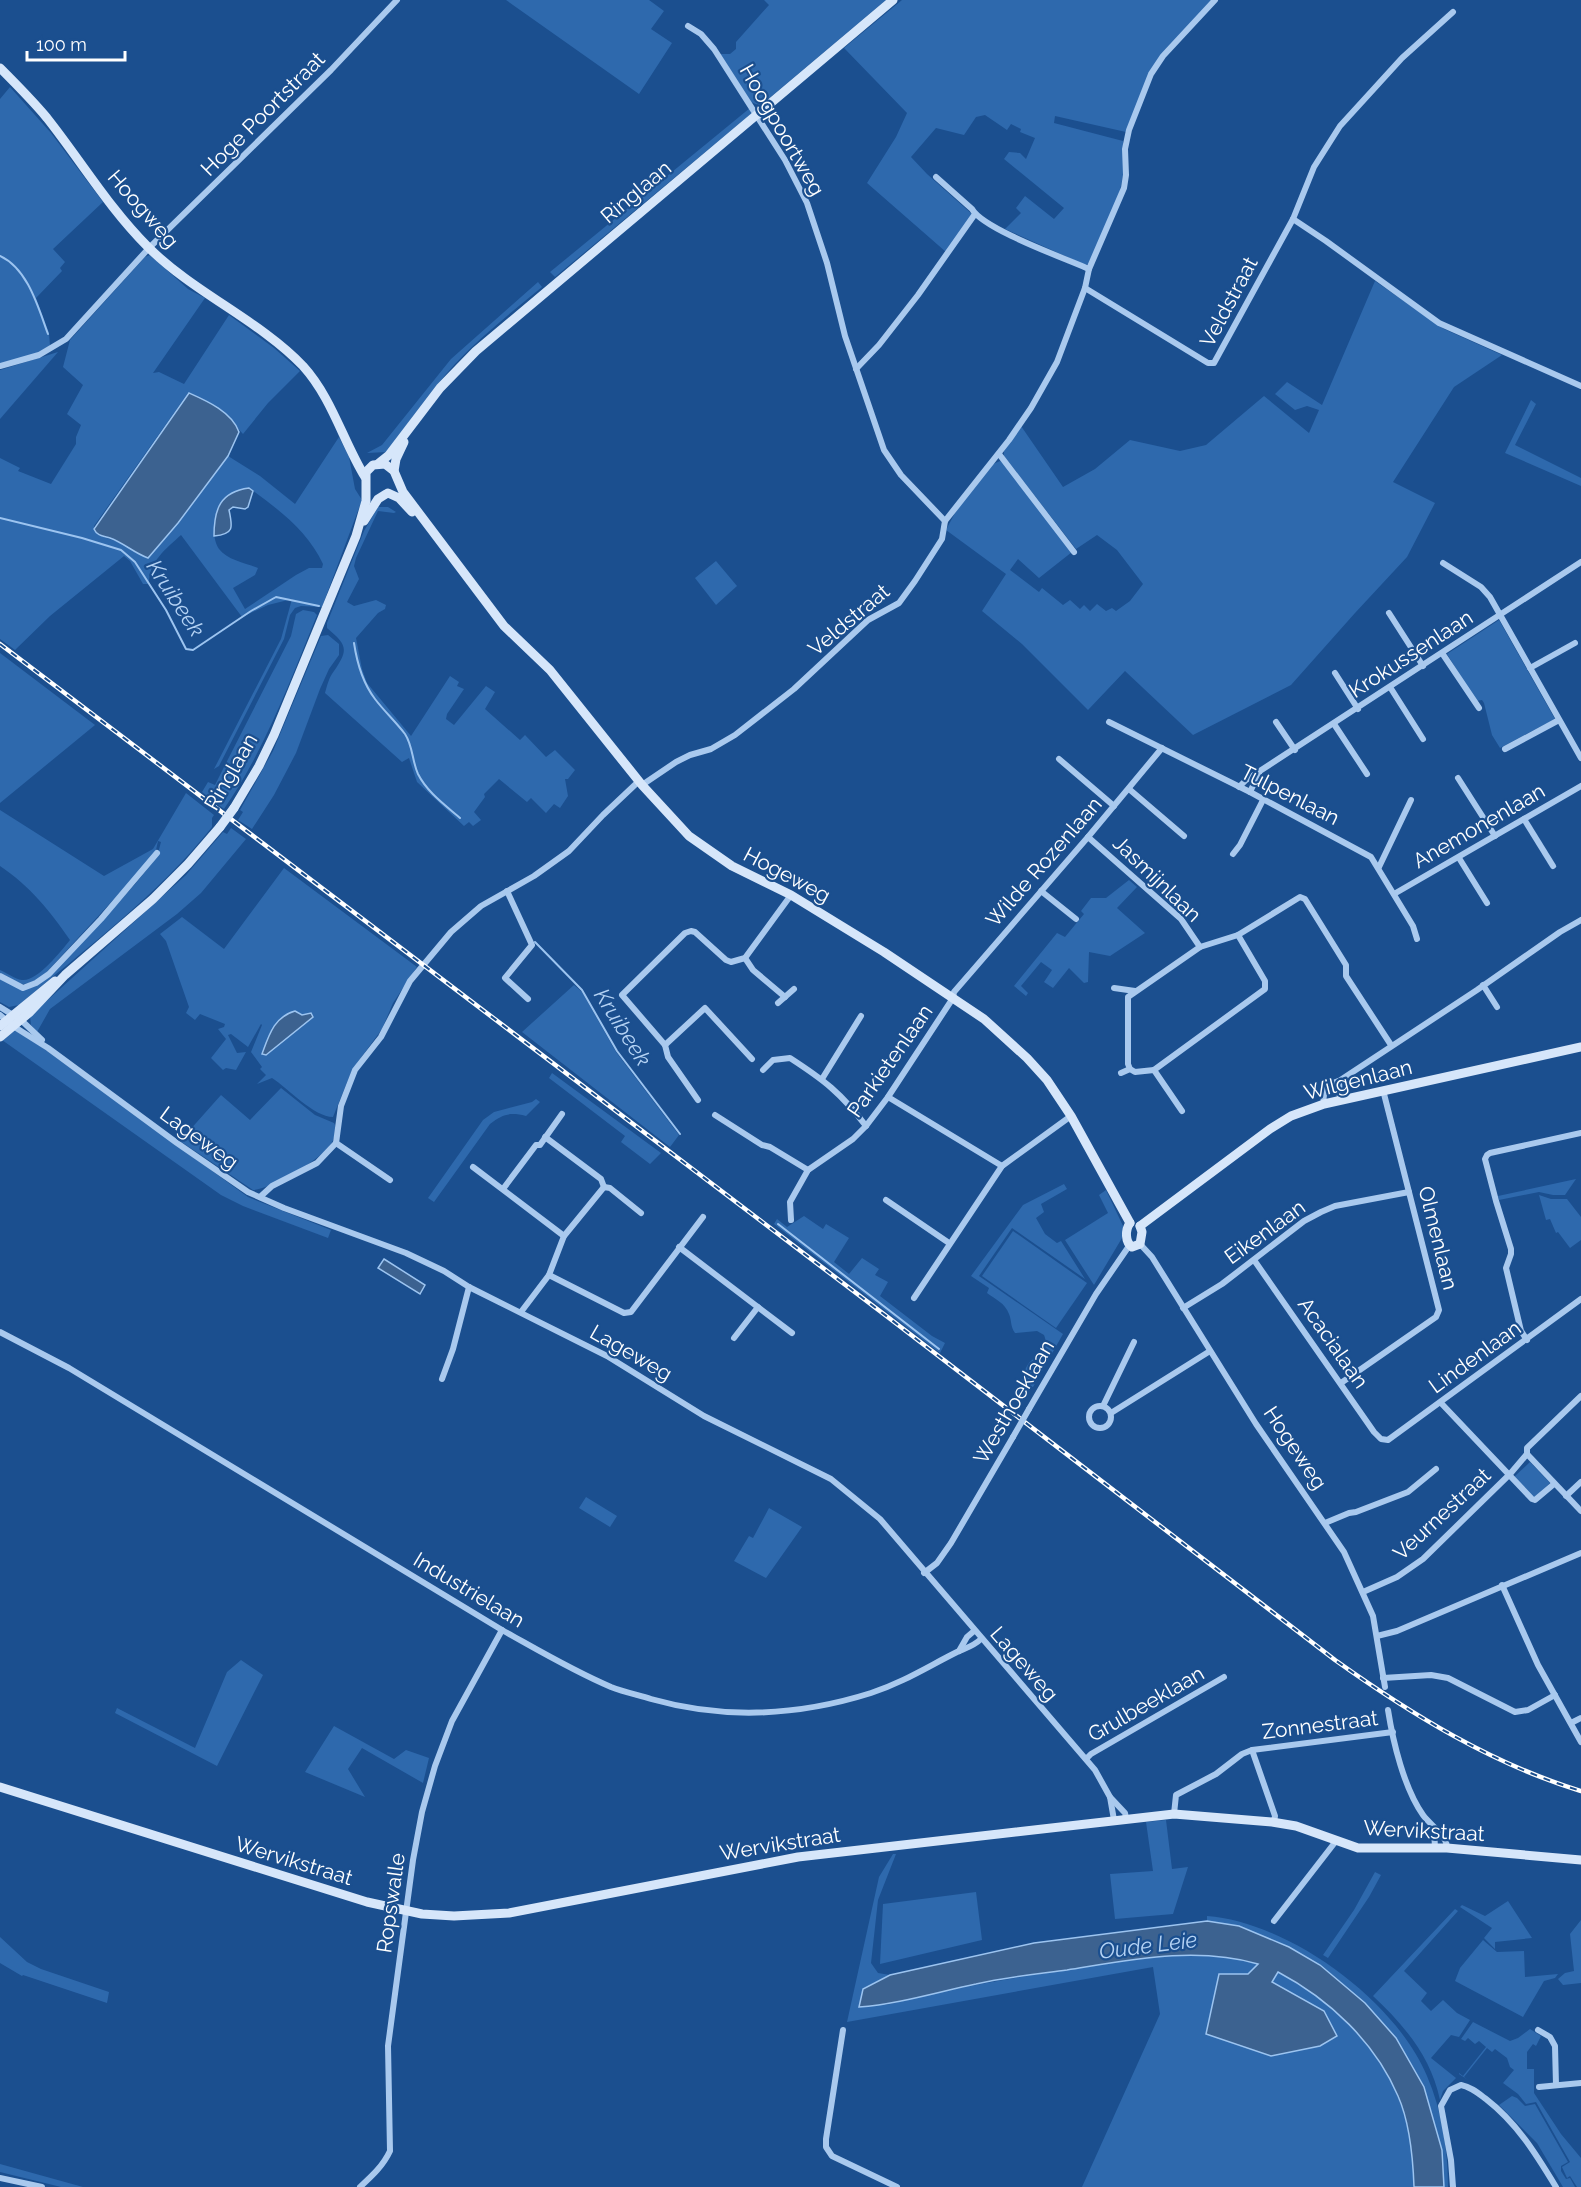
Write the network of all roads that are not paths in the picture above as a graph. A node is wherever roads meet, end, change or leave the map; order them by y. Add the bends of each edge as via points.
1 (397, 0) edge
2 (893, 0) edge
3 (1215, 0) edge
4 (1453, 12) dead end
5 (688, 26) dead end
6 (0, 68) edge
7 (757, 115) junction
8 (936, 177) dead end
9 (975, 214) junction
10 (1293, 219) junction
11 (149, 248) junction
12 (1089, 269) junction
13 (1085, 288) junction
14 (0, 366) edge
15 (856, 369) junction
16 (1581, 386) edge
17 (413, 424) junction
18 (347, 440) junction
19 (999, 454) junction
20 (376, 464) junction
21 (395, 474) junction
22 (365, 477) junction
23 (367, 488) junction
24 (387, 493) junction
25 (945, 521) junction
26 (356, 536) junction
27 (437, 537) junction
28 (1074, 552) dead end
29 (1581, 562) edge
30 (1443, 563) dead end
31 (1389, 613) dead end
32 (1500, 615) junction
33 (1575, 643) dead end
34 (1442, 654) junction
35 (1423, 666) junction
36 (1530, 668) junction
37 (1335, 673) dead end
38 (1390, 687) junction
39 (1358, 708) junction
40 (1479, 708) dead end
41 (1559, 720) junction
42 (1109, 722) dead end
43 (1276, 722) dead end
44 (1334, 724) junction
45 (1423, 739) dead end
46 (1162, 748) junction
47 (1505, 749) dead end
48 (1295, 750) junction
49 (1581, 758) edge
50 (1059, 759) dead end
51 (1259, 773) junction
52 (1367, 774) dead end
53 (1458, 778) dead end
54 (641, 783) junction
55 (1581, 786) edge
56 (1239, 787) junction
57 (1130, 789) junction
58 (1250, 792) junction
59 (1263, 800) junction
60 (1411, 800) dead end
61 (1114, 806) junction
62 (1524, 819) junction
63 (1184, 836) dead end
64 (1495, 836) junction
65 (1089, 837) junction
66 (157, 853) dead end
67 (1233, 854) dead end
68 (1459, 858) junction
69 (1553, 866) dead end
70 (1379, 867) junction
71 (507, 891) junction
72 (1041, 891) junction
73 (1394, 894) junction
74 (791, 895) junction
75 (1487, 903) dead end
76 (1076, 920) dead end
77 (1581, 920) edge
78 (1238, 935) junction
79 (1417, 939) dead end
80 (1200, 947) junction
81 (745, 958) junction
82 (0, 976) edge
83 (1483, 985) junction
84 (1114, 988) dead end
85 (794, 989) dead end
86 (1135, 991) junction
87 (785, 997) junction
88 (953, 998) junction
89 (528, 999) dead end
90 (778, 1003) dead end
91 (0, 1007) edge
92 (1497, 1007) dead end
93 (861, 1016) dead end
94 (9, 1020) edge
95 (0, 1037) edge
96 (665, 1045) junction
97 (1391, 1046) junction
98 (1581, 1047) edge
99 (48, 1048) junction
100 (752, 1059) dead end
101 (1131, 1069) junction
102 (763, 1070) dead end
103 (1154, 1070) junction
104 (1121, 1073) dead end
105 (822, 1079) junction
106 (1339, 1081) junction
107 (1383, 1090) junction
108 (888, 1097) junction
109 (698, 1100) dead end
110 (1340, 1100) junction
111 (1324, 1104) junction
112 (1182, 1111) dead end
113 (562, 1114) dead end
114 (716, 1115) dead end
115 (1071, 1116) junction
116 (866, 1126) junction
117 (1581, 1133) edge
118 (545, 1137) junction
119 (336, 1143) junction
120 (1002, 1166) junction
121 (473, 1167) dead end
122 (808, 1170) junction
123 (390, 1180) dead end
124 (604, 1187) junction
125 (503, 1189) junction
126 (1409, 1192) junction
127 (260, 1197) junction
128 (886, 1200) dead end
129 (641, 1213) dead end
130 (703, 1217) dead end
131 (791, 1220) dead end
132 (1135, 1225) junction
133 (564, 1236) junction
134 (949, 1243) junction
135 (1135, 1245) junction
136 (679, 1247) junction
137 (1254, 1260) junction
138 (549, 1275) junction
139 (469, 1287) junction
140 (914, 1298) dead end
141 (1581, 1299) edge
142 (758, 1307) junction
143 (1183, 1308) junction
144 (521, 1312) junction
145 (0, 1332) edge
146 (792, 1333) dead end
147 (734, 1338) dead end
148 (1527, 1340) junction
149 (1134, 1342) dead end
150 (1210, 1351) junction
151 (442, 1379) dead end
152 (1341, 1383) junction
153 (1581, 1396) edge
154 (1440, 1403) junction
155 (1103, 1406) junction
156 (1111, 1413) junction
157 (1388, 1440) joint
158 (1527, 1454) junction
159 (1436, 1469) dead end
160 (1510, 1474) junction
161 (1581, 1482) edge
162 (1554, 1484) junction
163 (1566, 1496) junction
164 (1581, 1511) edge
165 (1325, 1523) junction
166 (1581, 1553) edge
167 (924, 1573) junction
168 (1502, 1585) junction
169 (1363, 1592) junction
170 (502, 1630) junction
171 (974, 1631) junction
172 (1377, 1636) junction
173 (981, 1639) junction
174 (958, 1652) junction
175 (1224, 1677) dead end
176 (1383, 1678) junction
177 (1385, 1687) dead end
178 (1555, 1695) junction
179 (1388, 1710) dead end
180 (1581, 1718) edge
181 (1571, 1724) junction
182 (1393, 1732) junction
183 (1581, 1742) edge
184 (1252, 1750) junction
185 (1086, 1759) junction
186 (0, 1788) edge
187 (1110, 1797) junction
188 (1174, 1814) junction
189 (1126, 1818) junction
190 (1114, 1820) junction
191 (1274, 1822) junction
192 (1434, 1828) junction
193 (1336, 1841) junction
194 (1435, 1848) junction
195 (1447, 1848) junction
196 (1581, 1860) edge
197 (407, 1911) junction
198 (1274, 1921) dead end
199 (843, 2030) dead end
200 (1538, 2030) dead end
201 (1581, 2083) edge
202 (1556, 2085) junction
203 (1539, 2087) dead end
204 (0, 2178) edge
205 (42, 2187) edge
206 (360, 2187) edge
207 (897, 2187) edge
208 (1453, 2187) edge
209 (1556, 2187) edge

1 - 11 street, Hoge Poortstraat
2 - 7 street, Ringlaan
3 - 12 street, Veldstraat via 1151,74 1126,140 1124,188
4 - 10 street, Veldstraat via 1402,58 1340,126 1314,167
5 - 7 street, Hoogpoortweg via 702,34 714,49
6 - 11 street, Hoogweg via 37,106 122,219
7 - 15 street, Hoogpoortweg via 807,203
7 - 17 street, Ringlaan via 476,351 440,388
8 - 9 street
9 - 12 street via 999,229
9 - 15 street via 918,295
10 - 13 street, Veldstraat via 1214,363 1208,363
10 - 16 street via 1439,323
11 - 14 street, Hoge Poortstraat via 66,339 39,355
11 - 18 street, Hoogweg via 280,345 325,397
12 - 13 street, Veldstraat
13 - 19 street, Veldstraat via 1057,362
15 - 25 street, Hoogpoortweg via 877,434 892,464
17 - 20 street, Ringlaan via 389,455
17 - 21 street, Ringlaan via 396,459
18 - 20 street via 363,460
18 - 22 street
19 - 25 street, Veldstraat
19 - 28 street
20 - 21 street via 385,464
20 - 22 street, Ringlaan
21 - 24 street, Ringlaan via 395,486
21 - 27 street, Hogeweg via 403,492
22 - 23 street, Ringlaan
23 - 24 street via 379,495
23 - 26 street, Ringlaan
24 - 26 street, Ringlaan via 374,505
24 - 27 street, Hogeweg via 399,498
25 - 54 street, Veldstraat via 936,550 899,603 868,621 794,689 735,735
26 - 94 street, Ringlaan, bridge via 274,735 234,808 188,864 153,898
27 - 54 street, Hogeweg via 504,626 550,670
29 - 32 street, Krokussenlaan
30 - 32 street via 1481,587
31 - 35 street
32 - 34 street, Krokussenlaan
32 - 36 street
33 - 36 street
34 - 35 street, Krokussenlaan
34 - 40 street
35 - 38 street, Krokussenlaan
36 - 41 street
37 - 39 street
38 - 39 street, Krokussenlaan
38 - 45 street
39 - 44 street, Krokussenlaan
41 - 47 street
41 - 49 street
42 - 46 street, Tulpenlaan
43 - 48 street
44 - 48 street, Krokussenlaan
44 - 52 street
46 - 56 street, Tulpenlaan
46 - 57 street, Wilde Rozenlaan
48 - 51 street, Krokussenlaan
50 - 61 street
51 - 56 street, Krokussenlaan
51 - 58 street
53 - 64 street
54 - 71 street, Veldstraat via 569,851
54 - 74 street, Hogeweg via 678,826 710,853
55 - 62 street, Anemonenlaan
56 - 58 street, Tulpenlaan
57 - 61 street, Wilde Rozenlaan
57 - 63 street
58 - 59 street, Tulpenlaan
59 - 67 street
59 - 70 street, Tulpenlaan via 1362,850
60 - 70 street
61 - 65 street, Wilde Rozenlaan
62 - 64 street, Anemonenlaan
62 - 69 street
64 - 68 street, Anemonenlaan
65 - 72 street, Wilde Rozenlaan
65 - 80 street, Jasmijnlaan via 1181,918
66 - 82 street via 49,974 23,988
68 - 73 street, Anemonenlaan
68 - 75 street
70 - 73 street, Tulpenlaan
71 - 89 street via 532,945 505,978
71 - 119 street, Veldstraat via 462,921 410,981 381,1037 349,1082 338,1119
72 - 76 street
72 - 88 street, Wilde Rozenlaan via 954,992
73 - 79 street, Tulpenlaan
74 - 81 street
74 - 88 street, Hogeweg
77 - 83 street
78 - 80 street
78 - 97 street via 1299,897 1305,899 1346,965 1346,976
78 - 103 street via 1265,981 1265,989
80 - 86 street
81 - 87 street via 753,970
81 - 96 street via 726,960 691,931 622,995
83 - 92 street
83 - 97 street
84 - 86 street
85 - 87 street
86 - 101 street via 1128,997
87 - 90 street
88 - 108 street, Parkietenlaan
88 - 115 street, Hogeweg via 984,1019 1027,1058
91 - 94 street, Lageweg
93 - 105 street
94 - 95 street, Ringlaan
94 - 99 street, Lageweg
94 - 99 street, Lageweg
96 - 100 street via 705,1008
96 - 109 street via 668,1057
97 - 106 street
98 - 107 street, Wilgenlaan
99 - 127 street, Lageweg via 240,1187
101 - 103 street
101 - 104 street
102 - 105 street via 773,1060 790,1058
103 - 112 street
105 - 116 street via 843,1097
106 - 110 street
106 - 111 street via 1330,1083 1326,1089
107 - 110 street, Wilgenlaan
107 - 126 street, Olmenlaan
108 - 116 street, Parkietenlaan
108 - 120 street
110 - 111 street, Wilgenlaan
111 - 132 street, Wilgenlaan via 1270,1129
113 - 118 street
114 - 122 street
115 - 120 street
115 - 132 street, Hogeweg
116 - 122 street, Parkietenlaan via 854,1139
117 - 148 street via 1490,1153 1485,1159 1511,1249 1506,1268 1521,1331
118 - 124 street via 601,1179
118 - 125 street
119 - 123 street
119 - 127 street via 317,1163
120 - 134 street
121 - 125 street
122 - 131 street, Parkietenlaan via 790,1202
124 - 129 street
124 - 133 street
125 - 133 street
126 - 137 street, Eikenlaan via 1321,1212
126 - 152 street, Olmenlaan via 1439,1310 1436,1317
127 - 139 street, Lageweg via 406,1253
128 - 134 street
130 - 136 street
132 - 135 street via 1142,1232
132 - 135 street via 1127,1229 1127,1238
133 - 138 street
134 - 140 street
135 - 143 street, Hogeweg via 1152,1257
135 - 167 street, Westhoeklaan, bridge via 1096,1294 951,1543
136 - 138 street via 631,1312 624,1313
136 - 142 street
137 - 143 street, Eikenlaan
137 - 152 street, Acacialaan
138 - 144 street
139 - 144 street, Lageweg
139 - 151 street
141 - 148 street, Lindenlaan
142 - 146 street
142 - 147 street
143 - 150 street, Hogeweg
144 - 167 street, Lageweg via 607,1356 704,1416 826,1475 880,1519
145 - 170 street, Industrielaan via 69,1368
148 - 154 street, Lindenlaan
149 - 155 street
150 - 156 street
150 - 165 street, Hogeweg
152 - 157 street, Acacialaan via 1374,1432
153 - 158 street, Veurnestraat via 1527,1448
154 - 157 street, Lindenlaan
154 - 160 street
155 - 156 street
155 - 156 street via 1091,1411 1093,1425 1108,1425
158 - 160 street, Veurnestraat
158 - 162 street
159 - 165 street via 1408,1492
160 - 162 street via 1535,1500
160 - 169 street, Veurnestraat via 1423,1559 1397,1577
161 - 163 street
162 - 163 street
163 - 164 street
165 - 169 street, Hogeweg
166 - 168 street
167 - 171 street, Lageweg
168 - 172 street
168 - 178 street
169 - 172 street, Hogeweg
170 - 174 street, Industrielaan via 614,1688 677,1706 726,1713 801,1710 842,1701 904,1681
170 - 197 street, Ropswalle via 452,1721 435,1766 422,1812
171 - 173 street, Lageweg
171 - 174 street, Industrielaan
172 - 176 street, Hogeweg
173 - 174 street, Industrielaan
173 - 185 street, Lageweg
175 - 185 street, Grulbeeklaan
176 - 177 street, Hogeweg
176 - 178 street via 1449,1678 1515,1712 1528,1710
178 - 181 street
179 - 182 street
180 - 181 street
181 - 183 street
182 - 184 street, Zonnestraat
182 - 192 street via 1408,1787
184 - 188 street, Zonnestraat via 1176,1795
184 - 191 street
185 - 187 street, Lageweg
186 - 197 street, Wervikstraat
187 - 189 street, Lageweg
187 - 190 street, Lageweg
188 - 189 street, Wervikstraat
188 - 191 street, Wervikstraat
189 - 190 street, Wervikstraat
190 - 197 street, Wervikstraat via 798,1857 509,1913 454,1916
191 - 193 street, Wervikstraat
192 - 194 street
192 - 195 street
193 - 194 street, Wervikstraat via 1358,1848
193 - 198 street
194 - 195 street, Wervikstraat
195 - 196 street, Wervikstraat
197 - 206 street, Ropswalle via 388,2046 390,2151
199 - 207 street via 826,2147 836,2158
200 - 202 street via 1550,2037 1555,2046
201 - 202 street
202 - 203 street
204 - 205 street
208 - 209 street via 1441,2106 1455,2087 1468,2087 1504,2113

